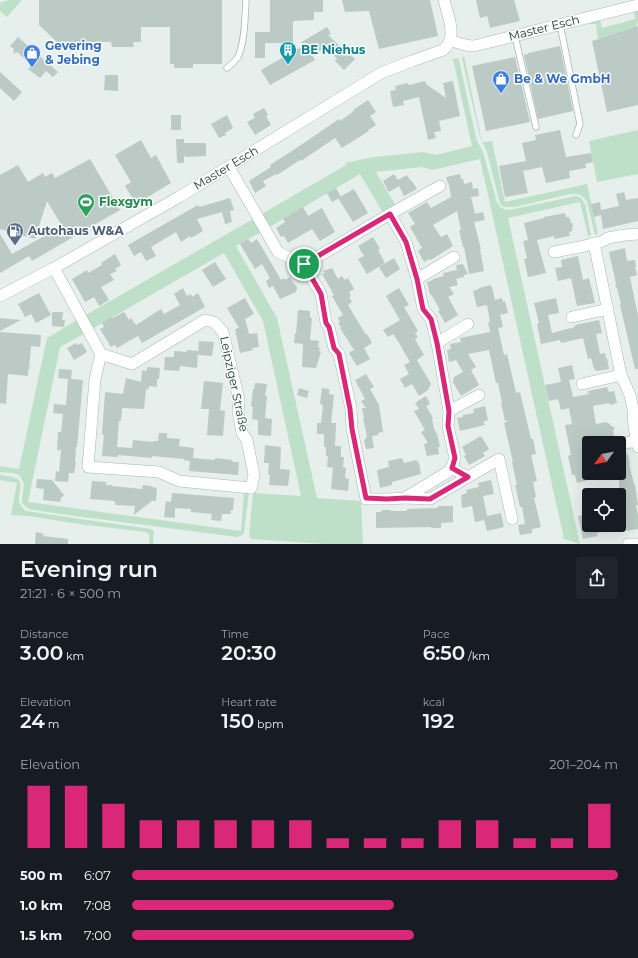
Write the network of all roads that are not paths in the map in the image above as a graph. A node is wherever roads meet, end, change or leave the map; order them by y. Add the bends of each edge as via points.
1 (246, 0) edge
2 (444, 0) edge
3 (638, 4) edge
4 (560, 24) junction
5 (515, 36) junction
6 (450, 40) junction
7 (227, 68) dead end
8 (536, 127) dead end
9 (576, 136) dead end
10 (229, 167) junction
11 (440, 186) dead end
12 (390, 214) junction
13 (638, 234) edge
14 (594, 243) junction
15 (554, 252) dead end
16 (454, 257) dead end
17 (304, 264) junction
18 (54, 268) junction
19 (417, 279) junction
20 (0, 296) edge
21 (608, 309) junction
22 (572, 317) dead end
23 (468, 324) dead end
24 (437, 343) junction
25 (101, 354) junction
26 (621, 375) junction
27 (582, 384) dead end
28 (479, 395) dead end
29 (449, 411) junction
30 (636, 416) edge
31 (626, 444) edge
32 (637, 444) edge
33 (452, 468) junction
34 (468, 477) junction
35 (405, 498) junction
36 (512, 519) dead end
37 (628, 544) edge
38 (638, 544) edge

1 - 7 lane via 240,51
2 - 6 street via 452,35
3 - 4 street, Master Esch
4 - 5 street, Master Esch
4 - 9 lane via 580,124
5 - 6 street, Master Esch via 474,46
5 - 8 lane
6 - 10 street, Master Esch via 443,50 381,73
10 - 17 street via 278,252
10 - 18 street, Master Esch
11 - 12 street
12 - 17 street
12 - 19 street via 406,242
13 - 14 street via 625,234
14 - 15 street
14 - 21 street
16 - 19 street
17 - 35 street via 321,294 326,323 334,348 339,354 366,498
18 - 20 street, Master Esch
18 - 25 street
19 - 24 street via 423,309 431,319
21 - 22 street
21 - 26 street
23 - 24 street
24 - 29 street
25 - 25 street, Leipziger Straße via 95,379 88,467 160,472 179,481 251,488 254,475 247,440 242,432 238,412 239,400 224,332 214,322 205,320 132,364
26 - 27 street
26 - 30 street
28 - 29 street
29 - 33 street via 448,426 455,458
30 - 32 street via 634,427
31 - 32 street
33 - 34 street
33 - 35 street
34 - 35 street via 430,499
34 - 36 street via 499,459
37 - 38 street

